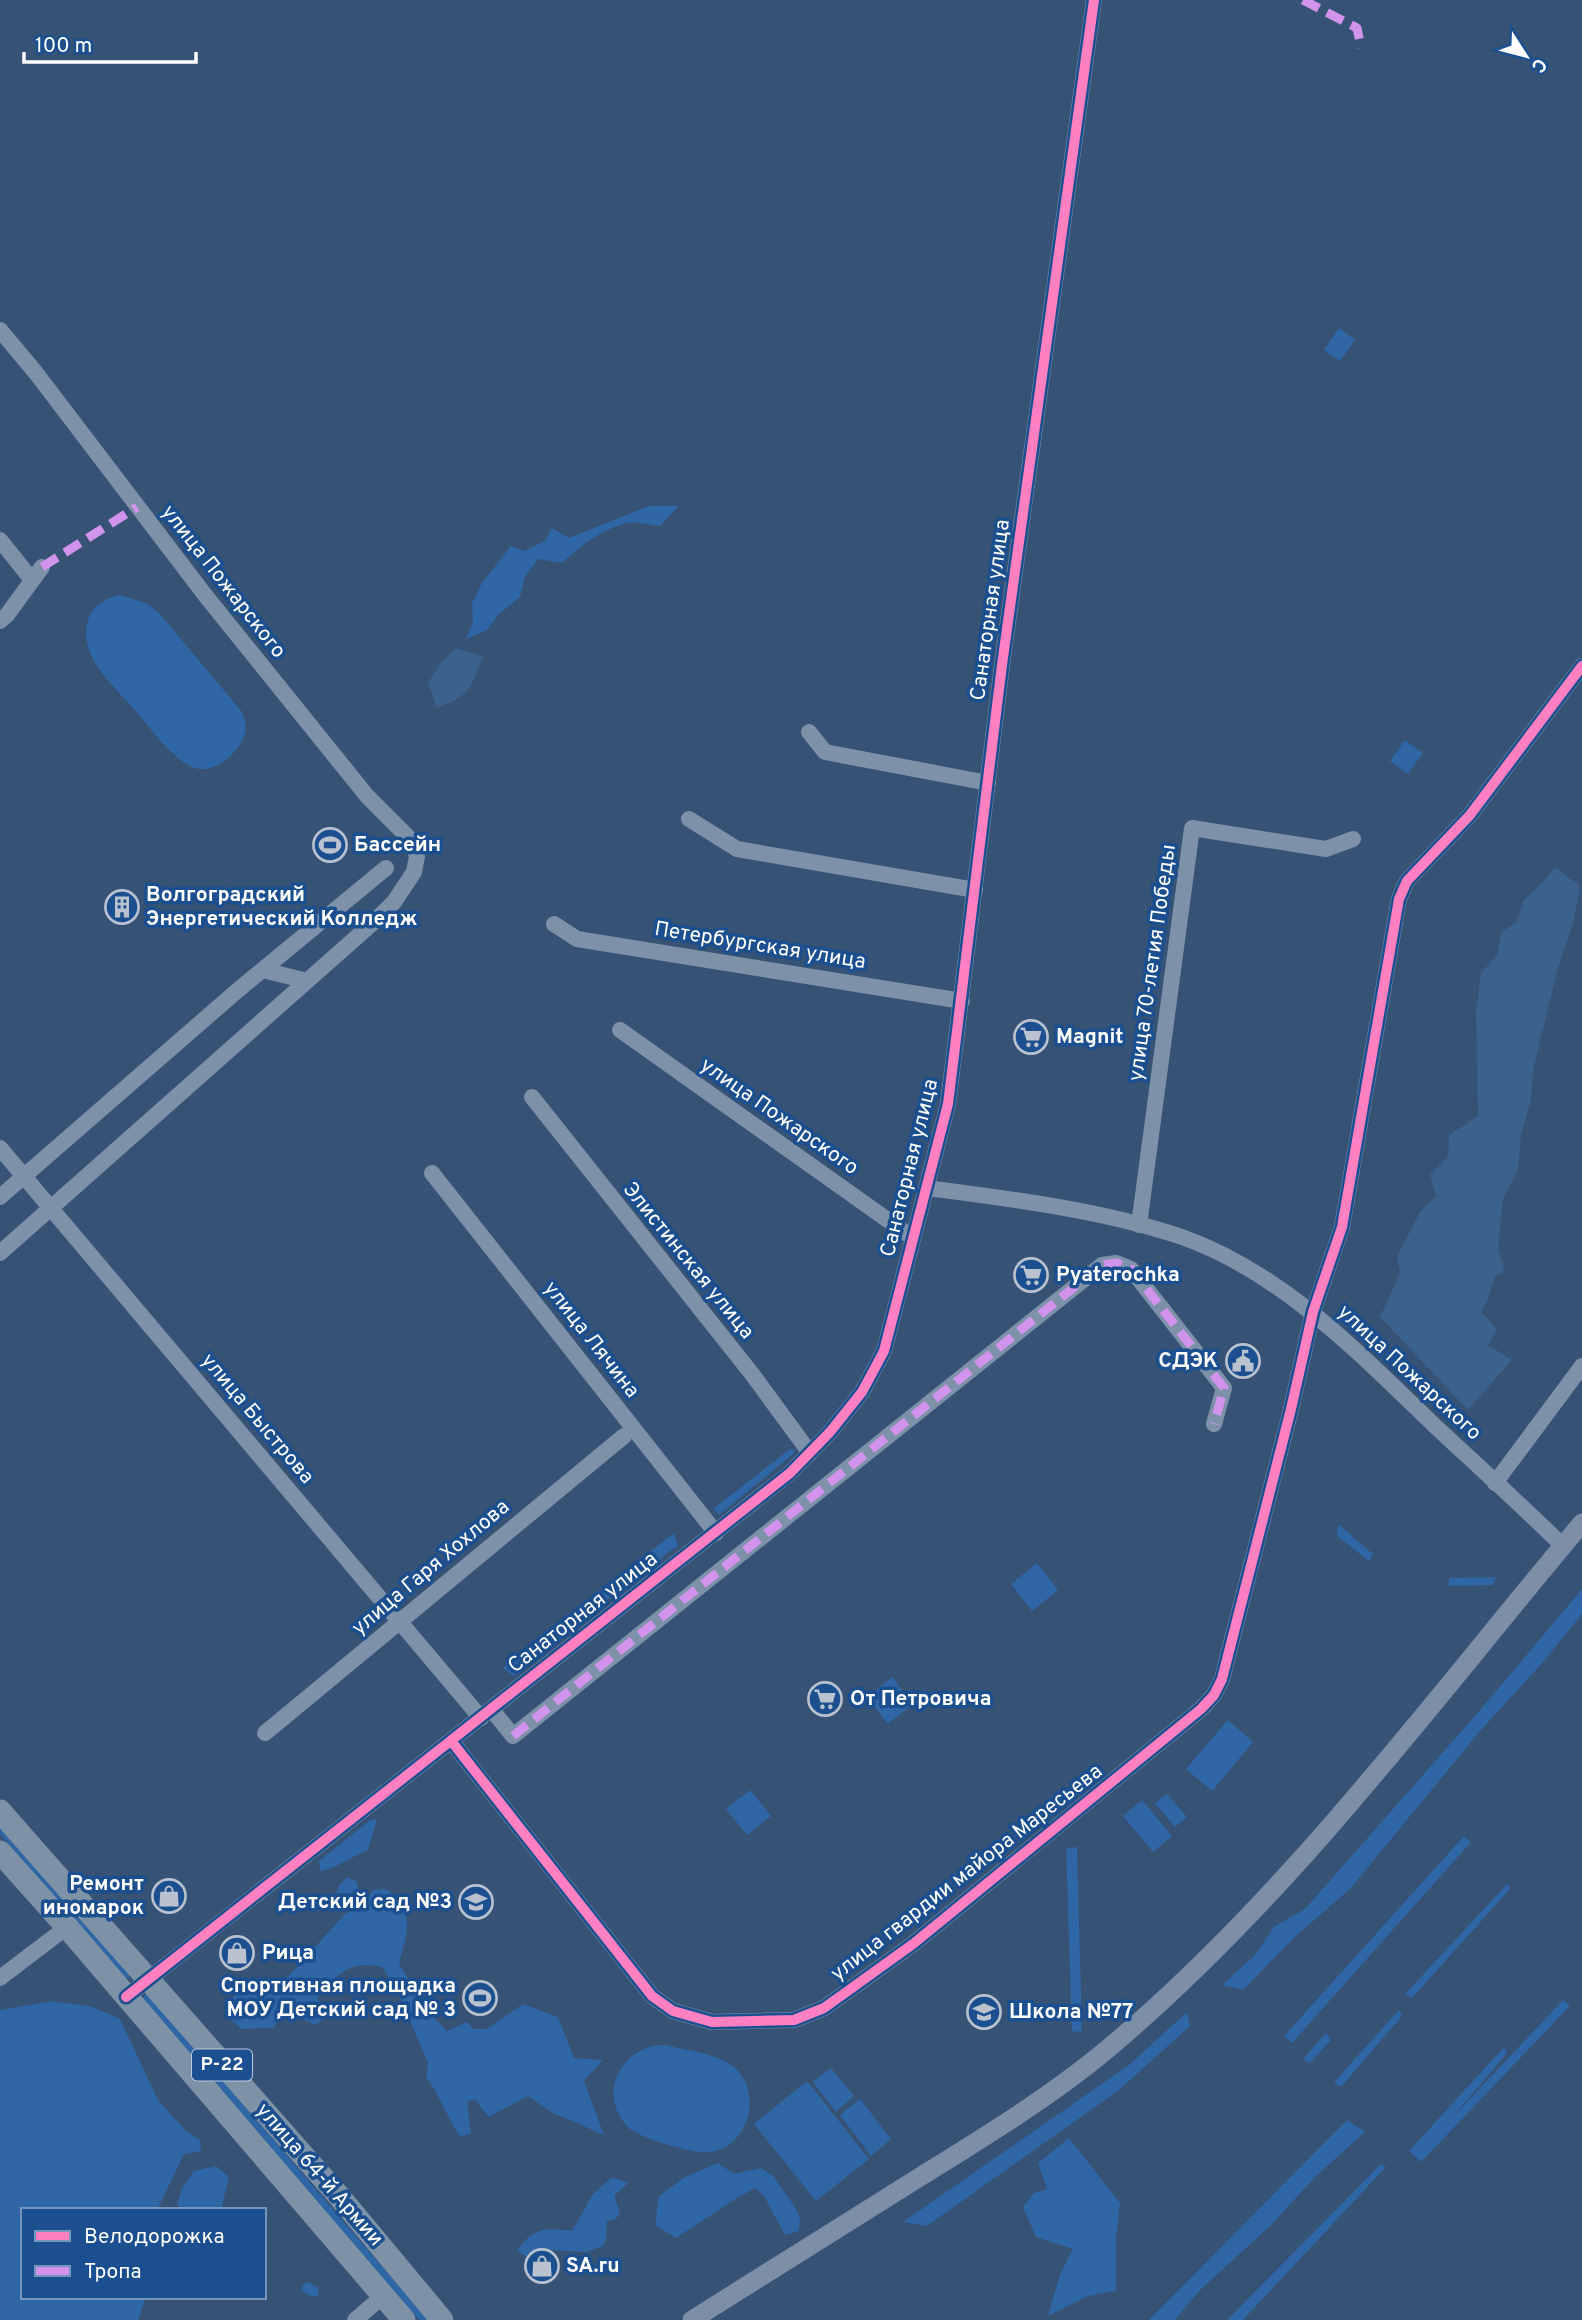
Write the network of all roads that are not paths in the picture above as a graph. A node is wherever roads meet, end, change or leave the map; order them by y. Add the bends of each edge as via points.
1 (1094, 0) edge
2 (0, 330) edge
3 (0, 540) edge
4 (0, 621) edge
5 (1582, 666) edge
6 (809, 732) dead end
7 (988, 783) junction
8 (689, 819) dead end
9 (1353, 839) dead end
10 (386, 868) dead end
11 (975, 890) junction
12 (554, 924) dead end
13 (263, 970) junction
14 (307, 981) junction
15 (962, 1001) junction
16 (620, 1030) dead end
17 (531, 1097) dead end
18 (0, 1147) edge
19 (432, 1173) dead end
20 (26, 1176) junction
21 (927, 1188) junction
22 (0, 1197) edge
23 (52, 1208) junction
24 (1139, 1224) junction
25 (913, 1238) junction
26 (0, 1253) edge
27 (1312, 1312) junction
28 (1582, 1366) edge
29 (1214, 1424) dead end
30 (624, 1436) dead end
31 (810, 1453) junction
32 (1496, 1483) junction
33 (1582, 1523) edge
34 (716, 1533) junction
35 (1563, 1546) junction
36 (655, 1600) junction
37 (400, 1622) junction
38 (486, 1714) junction
39 (265, 1733) dead end
40 (452, 1742) junction
41 (0, 1811) edge
42 (0, 1852) edge
43 (67, 1927) junction
44 (0, 1978) edge
45 (149, 1978) junction
46 (126, 1997) junction
47 (383, 2296) junction
48 (355, 2320) edge
49 (404, 2320) edge
50 (442, 2320) edge
51 (692, 2320) edge

1 - 7 street, Санаторная улица
2 - 14 street, улица Пожарского via 230,626 367,796 411,840 417,856 414,872 394,902
3 - 4 street via 37,573
5 - 27 street, улица гвардии майора Маресьева via 1470,815 1407,881 1399,899 1342,1227
6 - 7 street via 825,752
7 - 11 street, Санаторная улица
8 - 11 street via 737,849
9 - 24 street, улица 70-летия Победы via 1326,849 1192,828
10 - 13 street
11 - 15 street, Санаторная улица
12 - 15 street, Петербургская улица via 577,939
13 - 14 street
13 - 20 street
14 - 23 street
15 - 21 street, Санаторная улица via 948,1104
16 - 25 street, улица Пожарского
17 - 31 street, Элистинская улица
18 - 20 street, улица Быстрова
19 - 34 street, улица Лячина
20 - 22 street
20 - 23 street, улица Быстрова
21 - 24 street, улица Пожарского
21 - 25 street, Санаторная улица
23 - 26 street
23 - 37 street, улица Быстрова
24 - 27 street, улица Пожарского via 1229,1258
25 - 31 street, Санаторная улица via 884,1352 862,1391
27 - 32 street, улица Пожарского
27 - 40 street, улица гвардии майора Маресьева via 1232,1646 1214,1695 935,1926 824,2008 794,2020 722,2023 684,2015 658,2001
28 - 32 street
29 - 36 street via 1224,1388 1131,1269 1116,1263 1102,1265
30 - 37 street, улица Гаря Хохлова
31 - 34 street, Санаторная улица
32 - 35 street, улица Пожарского
33 - 35 main road
34 - 36 street, Санаторная улица
35 - 51 main road via 1374,1777 1238,1926 1118,2041 988,2134
36 - 38 street, Санаторная улица
36 - 38 street, улица Быстрова via 513,1736
37 - 38 street, улица Быстрова
37 - 39 street, улица Гаря Хохлова
38 - 40 street, Санаторная улица
40 - 45 street, Санаторная улица
41 - 45 highway, улица 64-й Армии / Р-22
42 - 43 highway, улица 64-й Армии / Р-22
43 - 44 street
43 - 46 highway, улица 64-й Армии / Р-22
45 - 46 street, Санаторная улица
45 - 50 highway, улица 64-й Армии / Р-22
46 - 47 highway, улица 64-й Армии / Р-22
47 - 48 street
47 - 49 highway, улица 64-й Армии / Р-22

